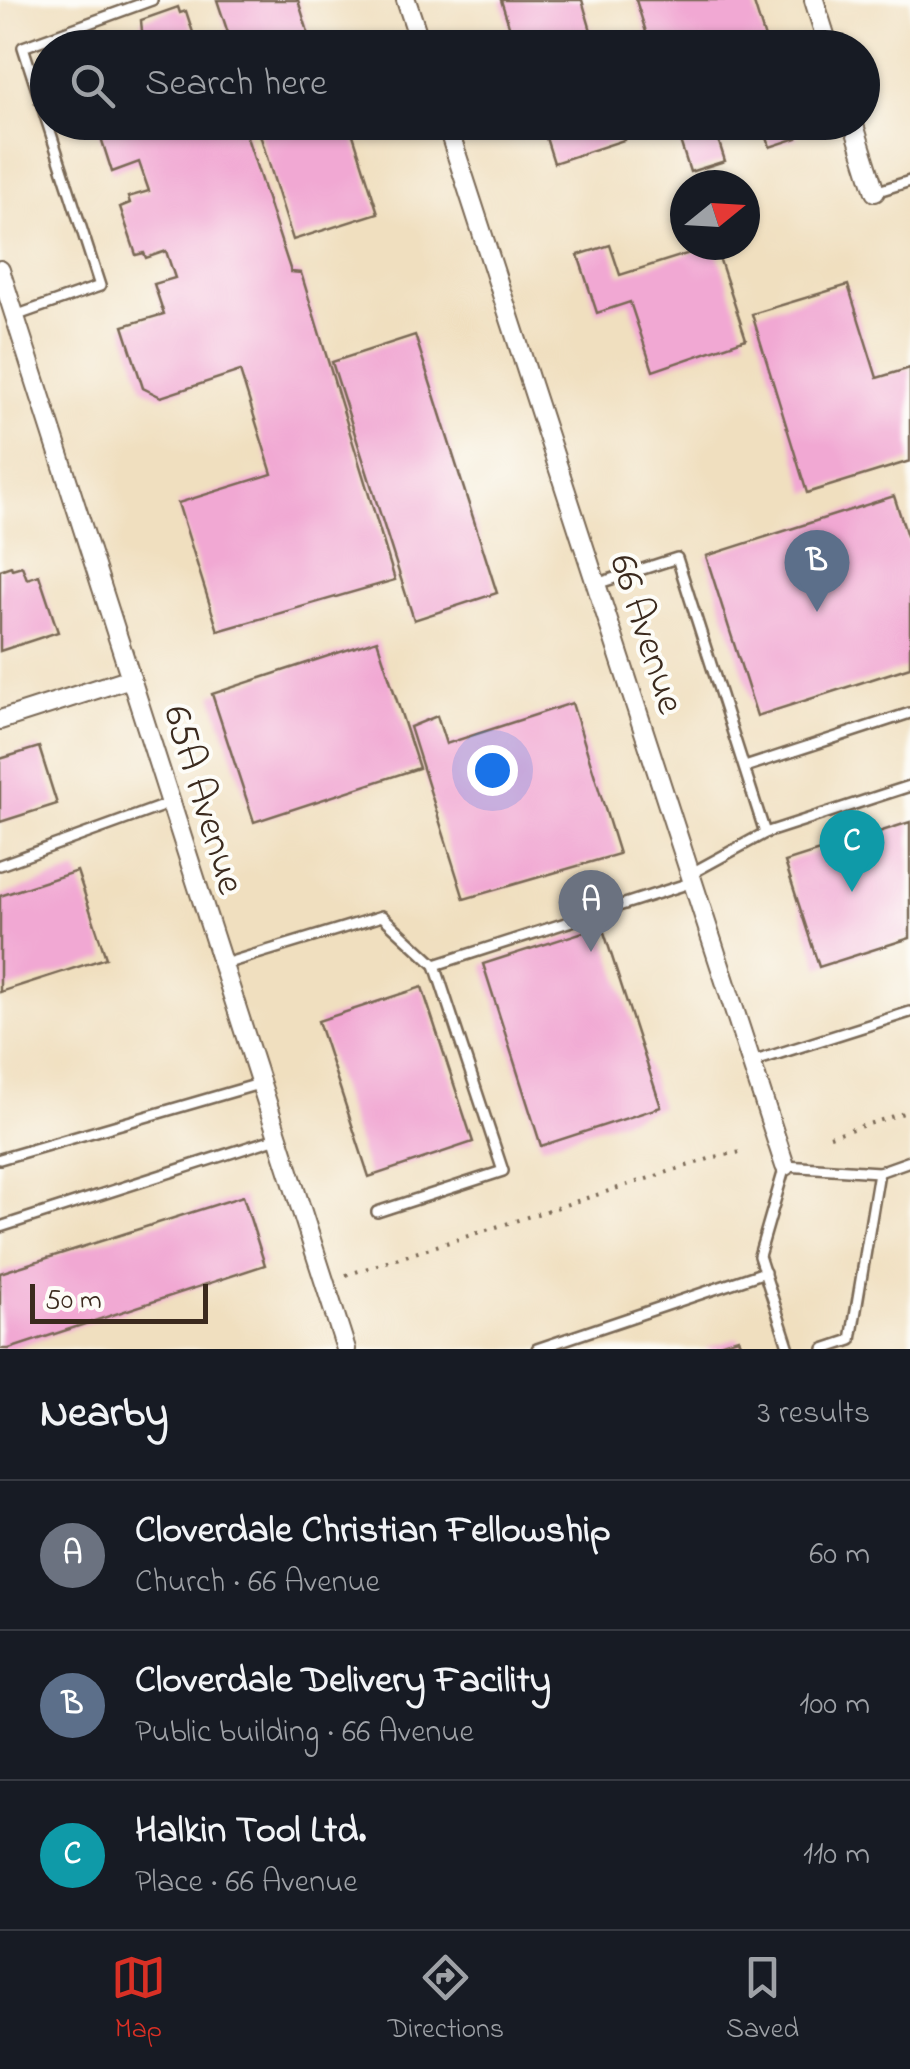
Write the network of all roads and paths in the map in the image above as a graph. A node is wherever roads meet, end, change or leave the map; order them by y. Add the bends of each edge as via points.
1 (152, 0) edge
2 (406, 0) edge
3 (814, 0) edge
4 (70, 30) edge
5 (416, 30) edge
6 (823, 30) edge
7 (30, 44) edge
8 (30, 69) edge
9 (53, 140) edge
10 (452, 140) edge
11 (859, 140) edge
12 (910, 181) edge
13 (875, 192) joint
14 (0, 270) edge
15 (15, 316) junction
16 (596, 584) junction
17 (131, 678) junction
18 (910, 714) edge
19 (0, 720) edge
20 (745, 767) junction
21 (910, 786) edge
22 (171, 803) junction
23 (766, 833) junction
24 (0, 865) edge
25 (692, 878) junction
26 (221, 965) junction
27 (435, 965) junction
28 (910, 1012) edge
29 (752, 1062) junction
30 (260, 1084) junction
31 (910, 1110) edge
32 (830, 1136) dead end
33 (277, 1138) junction
34 (742, 1152) dead end
35 (0, 1159) edge
36 (910, 1161) edge
37 (785, 1166) junction
38 (879, 1172) junction
39 (378, 1212) dead end
40 (0, 1228) edge
41 (765, 1272) junction
42 (346, 1275) dead end
43 (853, 1344) edge
44 (346, 1349) edge
45 (538, 1349) edge
46 (790, 1349) edge
47 (824, 1349) edge

1 - 4 lane
2 - 5 street
3 - 6 street
7 - 8 lane via 23,47
9 - 15 lane via 100,286
10 - 16 street, 66 Avenue
11 - 13 street
12 - 13 lane
14 - 15 street, 65A Avenue
15 - 17 street, 65A Avenue
16 - 20 lane via 676,558
16 - 25 street, 66 Avenue
17 - 19 street
17 - 22 street, 65A Avenue
18 - 20 lane
20 - 23 lane
21 - 23 lane
22 - 24 lane
22 - 26 street, 65A Avenue
23 - 25 lane
25 - 27 lane
25 - 29 street, 66 Avenue
26 - 27 lane via 382,916
26 - 30 street, 65A Avenue
27 - 39 lane via 503,1171
28 - 29 lane
29 - 37 street, 66 Avenue
30 - 33 street, 65A Avenue
30 - 35 lane
31 - 32 path
33 - 40 lane
33 - 44 street, 65A Avenue
34 - 42 path
36 - 38 lane
37 - 38 lane
37 - 41 lane via 759,1256
38 - 43 lane
41 - 45 lane
41 - 46 lane
43 - 47 lane

